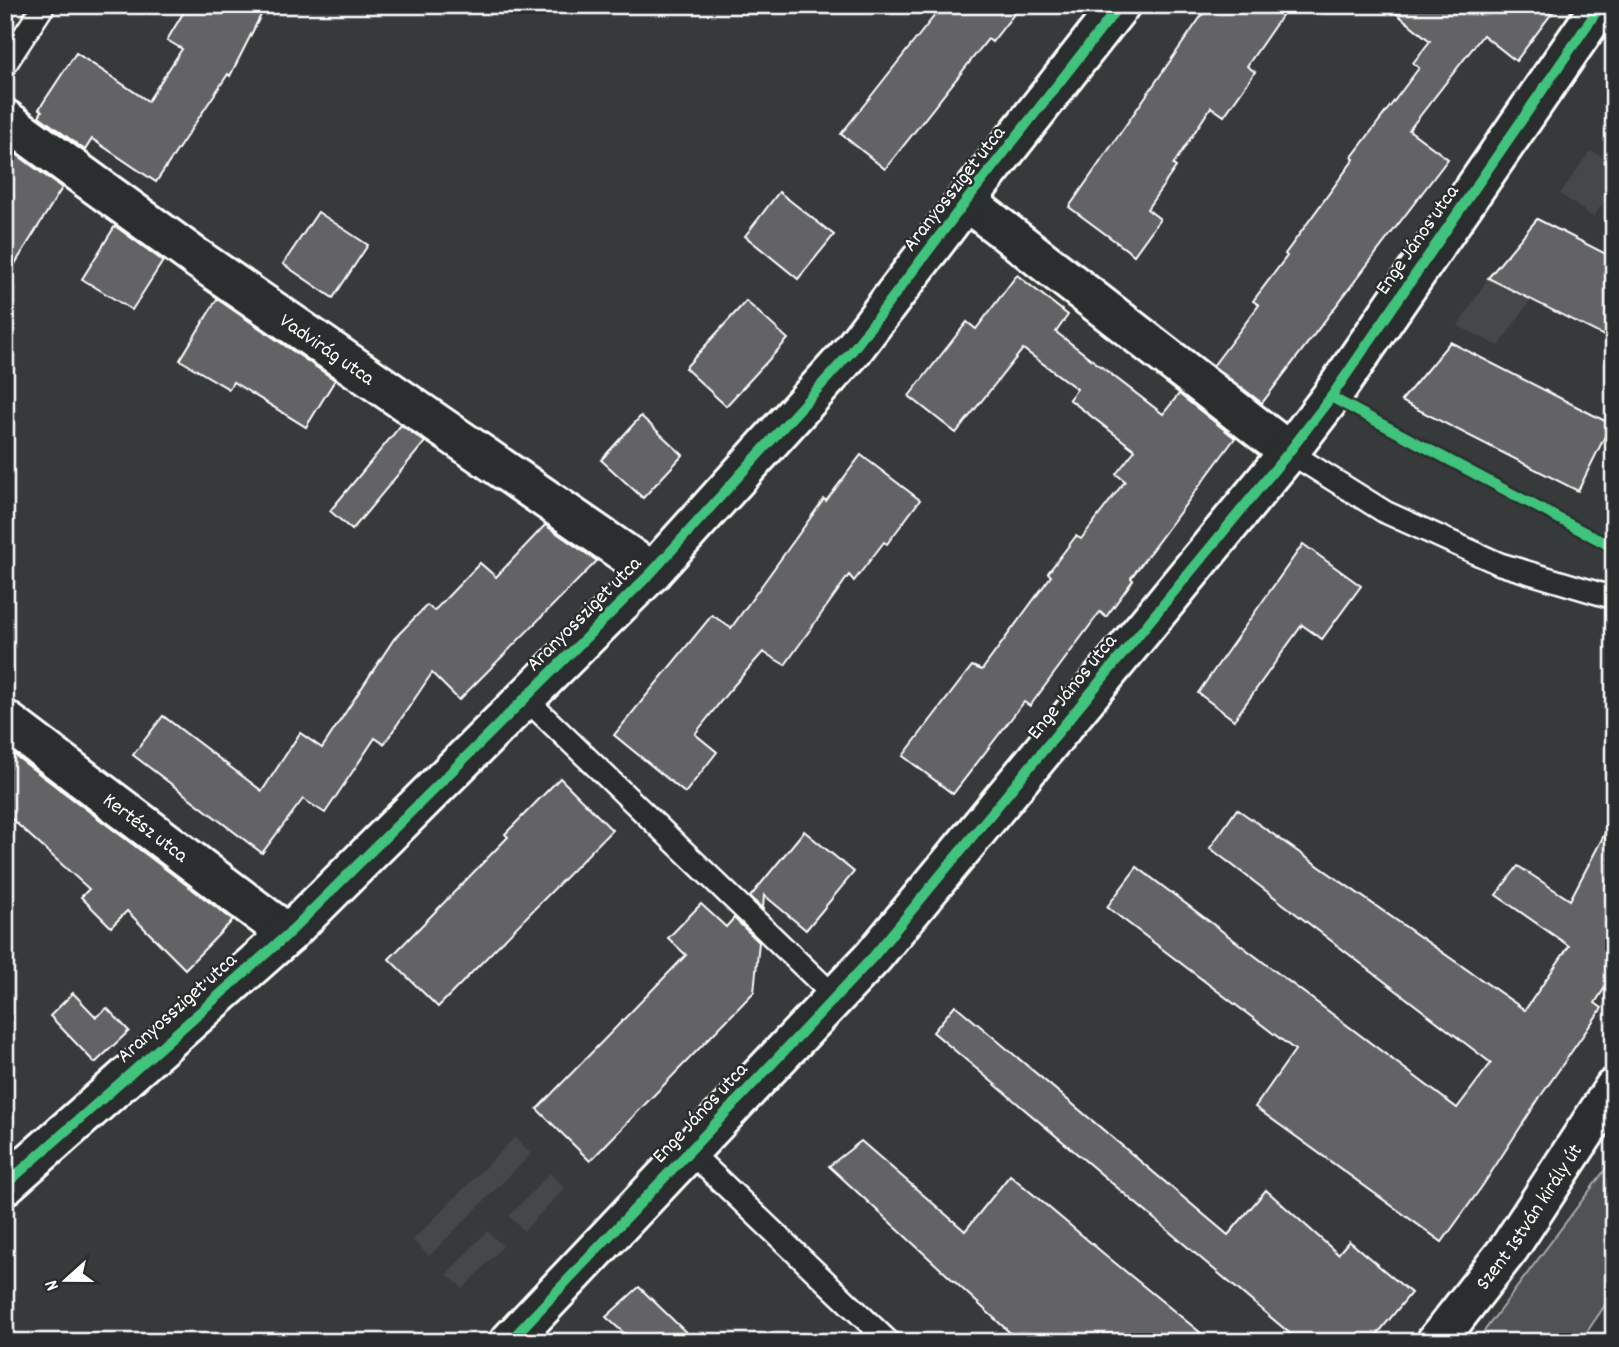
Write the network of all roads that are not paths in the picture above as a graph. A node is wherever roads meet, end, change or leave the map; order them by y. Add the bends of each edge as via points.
1 (44, 5) edge
2 (1119, 5) edge
3 (1601, 5) edge
4 (5, 65) edge
5 (5, 119) edge
6 (965, 201) junction
7 (1289, 452) junction
8 (652, 572) junction
9 (1614, 598) edge
10 (525, 698) junction
11 (5, 720) edge
12 (288, 934) junction
13 (835, 996) junction
14 (1614, 1088) edge
15 (689, 1151) junction
16 (5, 1185) edge
17 (509, 1342) edge
18 (889, 1342) edge
19 (1436, 1342) edge

1 - 4 lane
2 - 6 street, Aranyossziget utca
3 - 7 street, Enge János utca
5 - 8 street, Vadvirág utca via 194,257
6 - 7 street
6 - 8 street, Aranyossziget utca via 852,351
7 - 9 lane via 1385,512 1500,564
7 - 13 street, Enge János utca
8 - 10 street, Aranyossziget utca
10 - 12 street, Aranyossziget utca
10 - 13 lane
11 - 12 street, Kertész utca
12 - 16 street, Aranyossziget utca
13 - 15 street, Enge János utca
14 - 19 street, Szent István király út via 1510,1247
15 - 17 street, Enge János utca
15 - 18 lane

